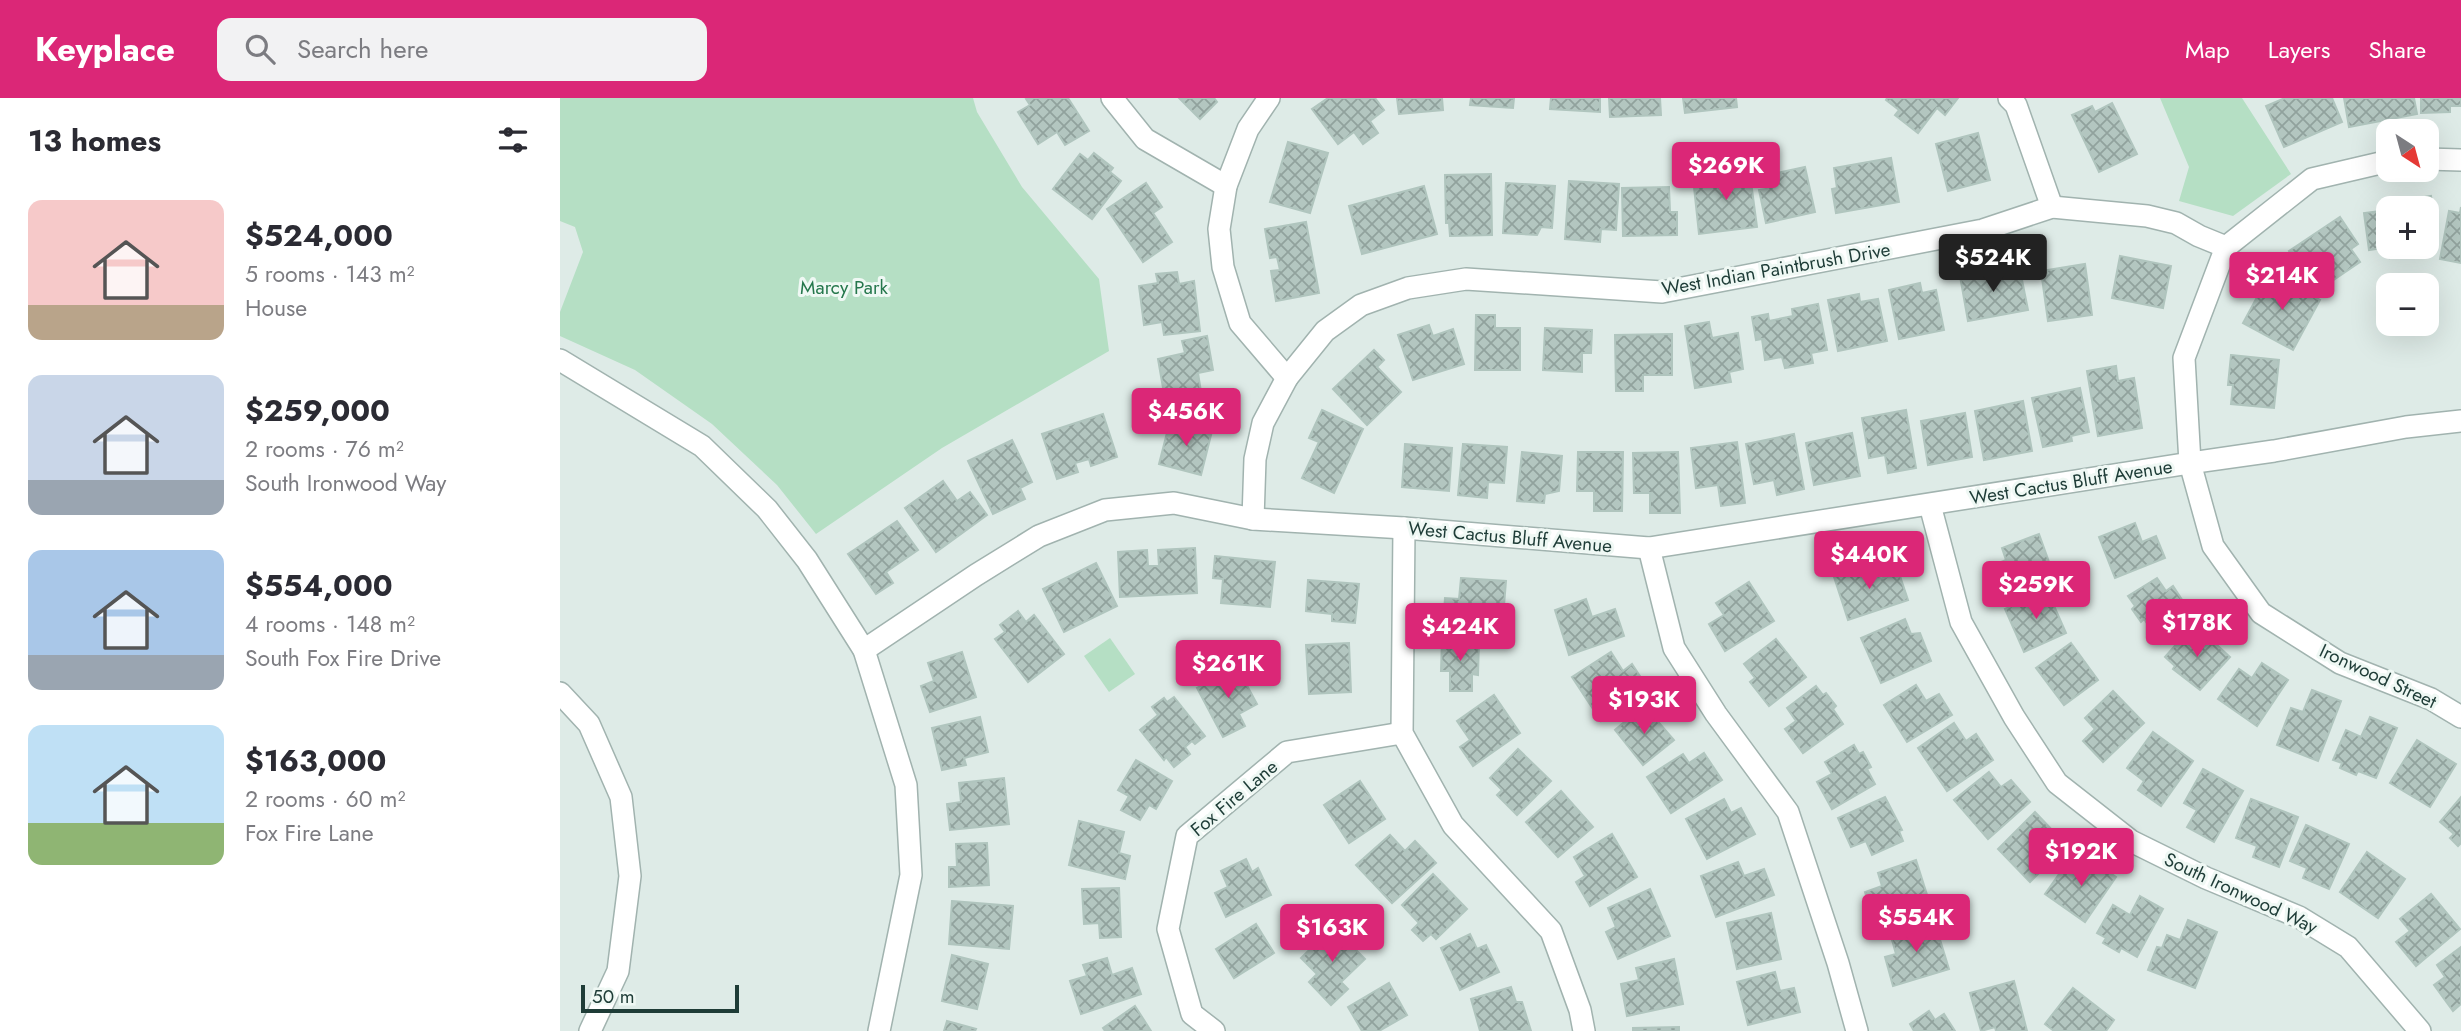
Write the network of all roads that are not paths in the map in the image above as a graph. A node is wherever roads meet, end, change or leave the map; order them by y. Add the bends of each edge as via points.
1 (1112, 98) edge
2 (1269, 98) edge
3 (2009, 98) edge
4 (2440, 159) edge
5 (2461, 160) edge
6 (2376, 164) edge
7 (1226, 186) junction
8 (2052, 207) junction
9 (2226, 247) junction
10 (560, 360) edge
11 (1287, 378) junction
12 (2461, 421) edge
13 (2190, 463) junction
14 (1930, 505) junction
15 (1253, 519) junction
16 (1404, 528) junction
17 (1649, 548) junction
18 (864, 650) junction
19 (560, 693) edge
20 (2461, 717) edge
21 (1402, 733) junction
22 (590, 1031) edge
23 (879, 1031) edge
24 (1214, 1031) edge
25 (1584, 1031) edge
26 (1857, 1031) edge
27 (2420, 1031) edge

1 - 7 street via 1145,139
2 - 7 street via 1248,129
3 - 8 street via 2016,105
4 - 5 street
6 - 9 street via 2312,180
7 - 11 street via 1219,229 1223,267 1240,323
8 - 9 street, West Indian Paintbrush Drive via 2147,216 2176,223
8 - 11 street, West Indian Paintbrush Drive via 1983,230 1662,292 1466,279 1408,288 1362,305 1325,331
9 - 13 street, Ironwood Street via 2184,358
10 - 18 street via 702,446 767,509 807,560
11 - 15 street, West Indian Paintbrush Drive via 1263,423 1255,459
12 - 13 street, West Cactus Bluff Avenue
13 - 14 street, West Cactus Bluff Avenue
13 - 20 street, Ironwood Street via 2213,546 2261,613 2340,663 2431,699
14 - 17 street, West Cactus Bluff Avenue
14 - 27 street, South Ironwood Way via 1961,622 2057,783 2131,841 2300,917 2348,947
15 - 16 street, West Cactus Bluff Avenue
15 - 18 street, West Cactus Bluff Avenue via 1174,503 1105,510 1039,536
16 - 17 street, West Cactus Bluff Avenue
16 - 21 street
17 - 26 street via 1674,648 1787,812
18 - 23 street via 906,785 911,875
19 - 22 street via 589,724 621,797 630,876 618,971
21 - 24 street, Fox Fire Lane via 1287,752 1186,836 1168,929 1192,1014
21 - 25 street via 1452,825 1551,930

